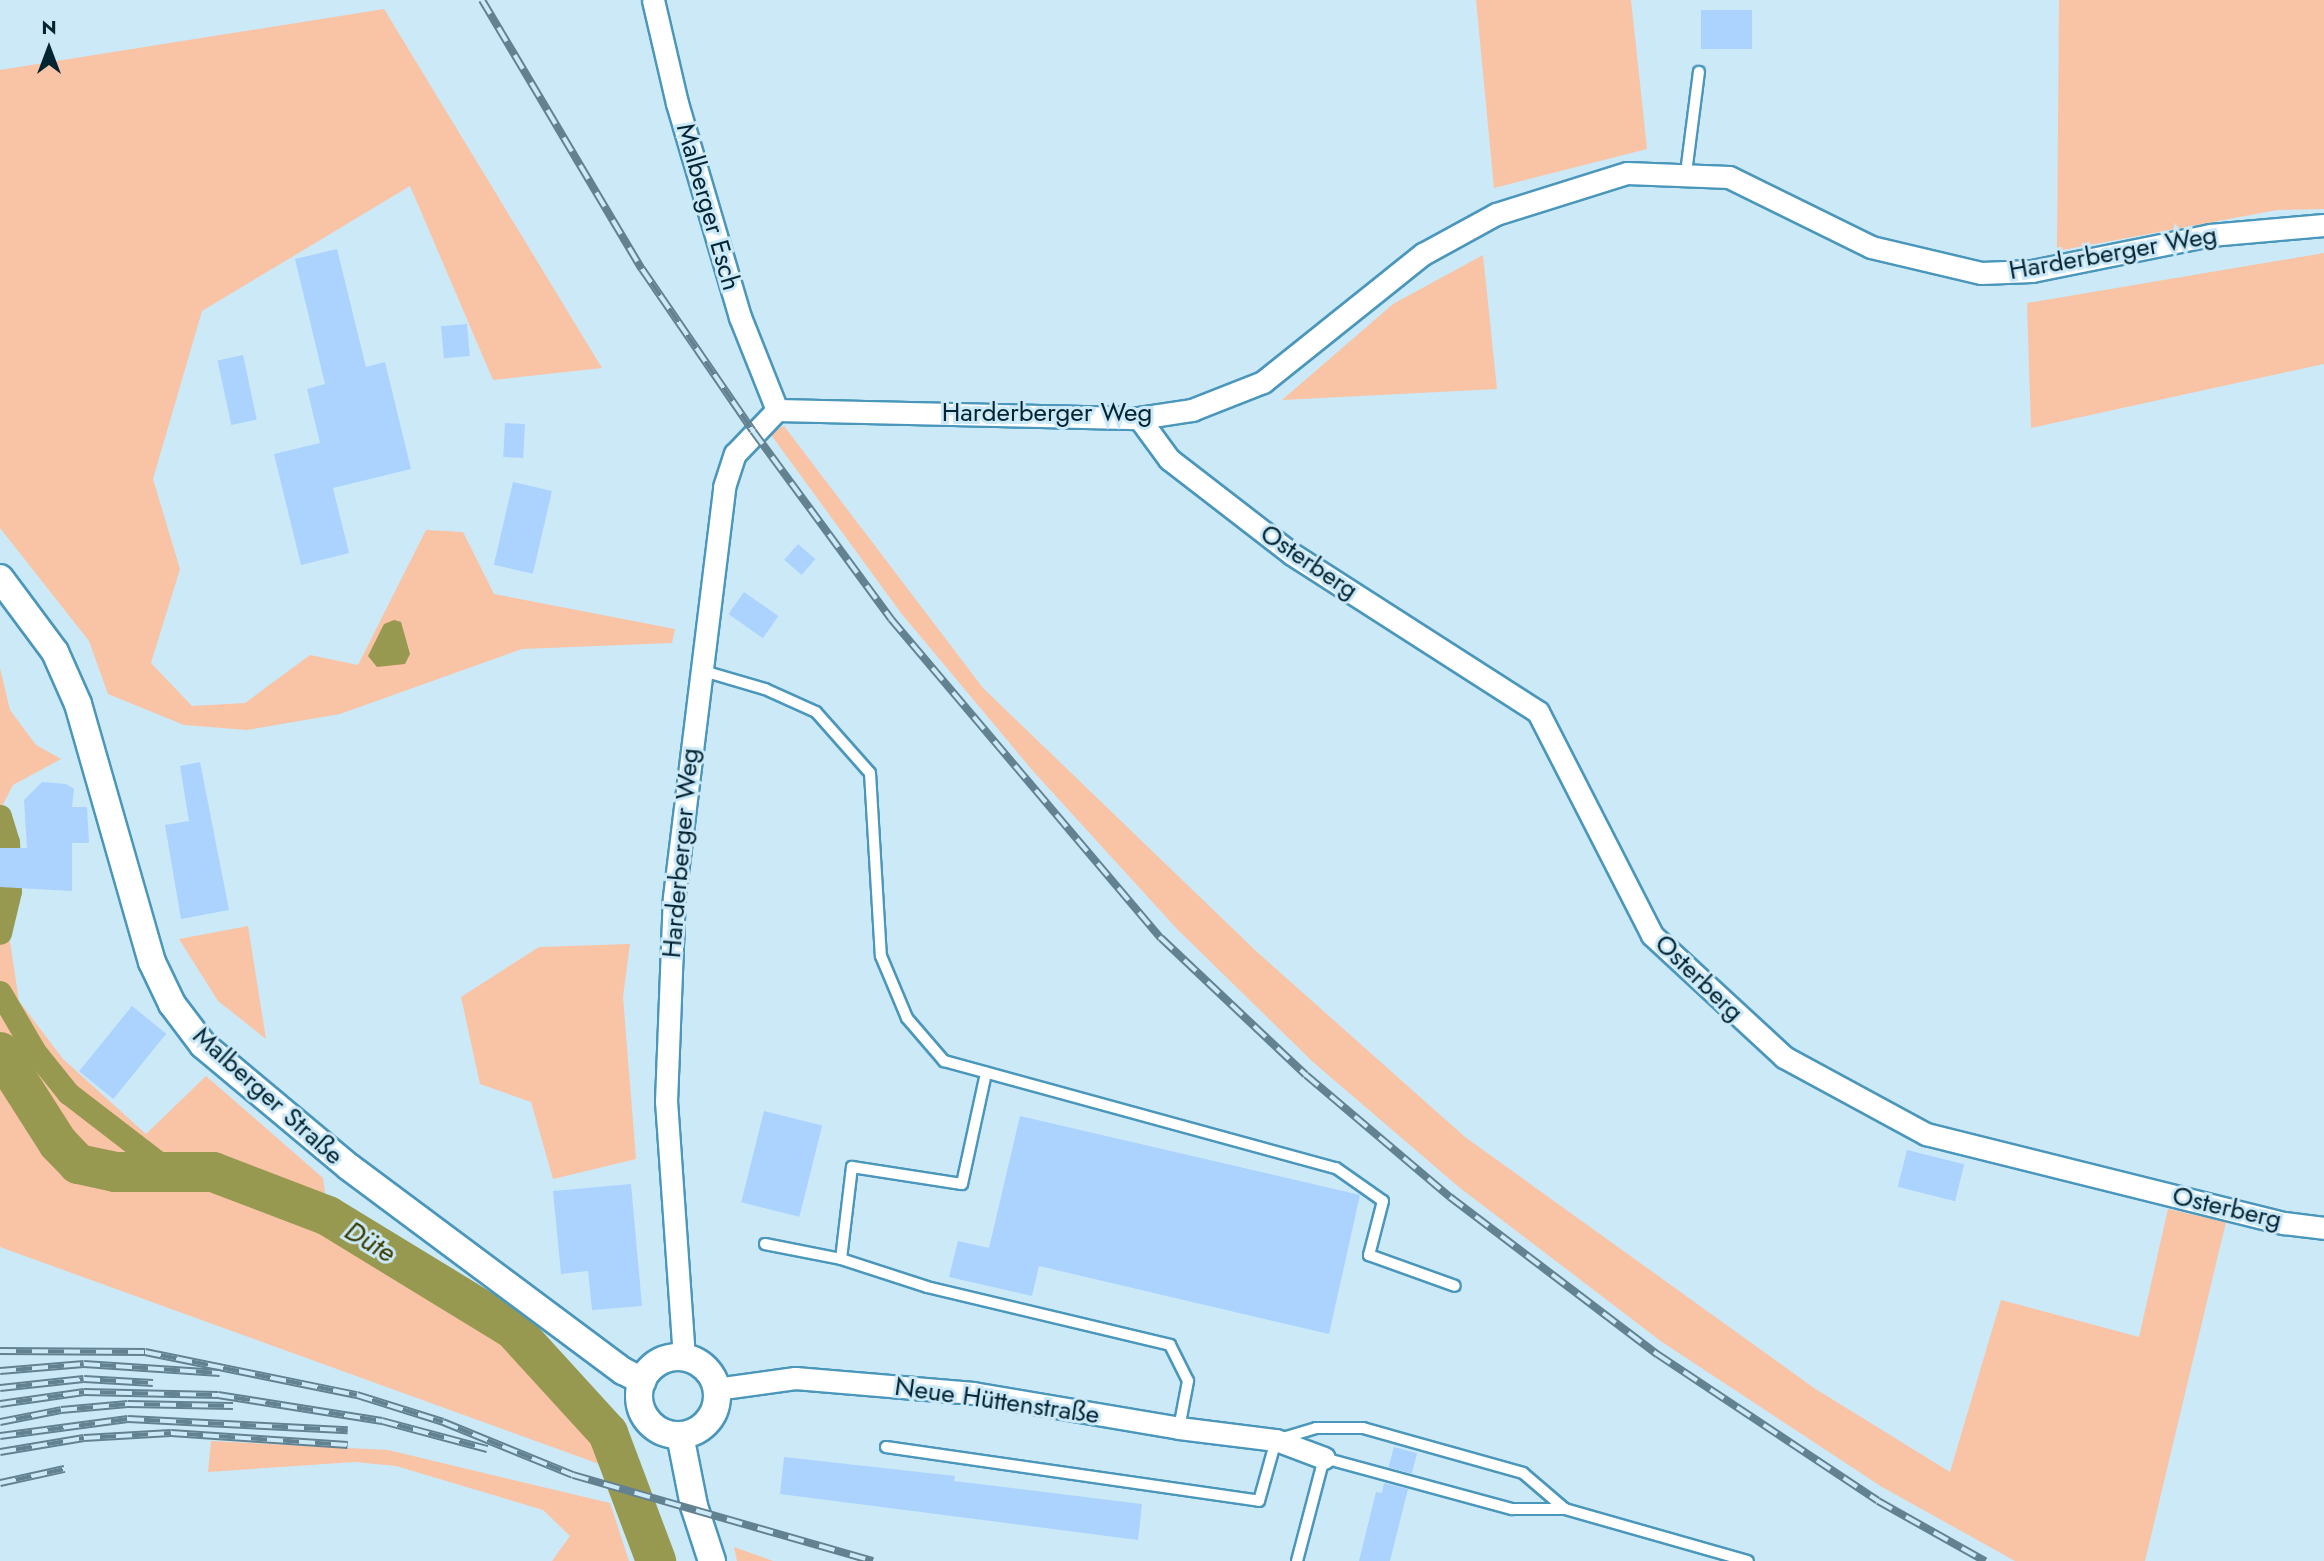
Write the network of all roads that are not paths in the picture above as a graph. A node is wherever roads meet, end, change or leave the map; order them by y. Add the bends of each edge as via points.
1 (653, 0) edge
2 (1699, 72) dead end
3 (1686, 173) junction
4 (2324, 225) edge
5 (777, 410) junction
6 (1139, 418) junction
7 (0, 578) edge
8 (699, 670) junction
9 (986, 1073) junction
10 (2324, 1228) edge
11 (765, 1244) dead end
12 (841, 1259) junction
13 (1455, 1286) dead end
14 (684, 1358) junction
15 (643, 1381) junction
16 (716, 1389) junction
17 (1179, 1428) junction
18 (680, 1436) junction
19 (1276, 1440) junction
20 (886, 1447) dead end
21 (1324, 1458) junction
22 (1565, 1509) junction
23 (712, 1561) edge
24 (1297, 1561) edge
25 (1748, 1561) edge

1 - 5 street, Malberger Esch via 677,103 740,317
2 - 3 lane
3 - 4 street, Harderberger Weg via 1729,177 1871,247 1981,273 2032,271 2210,235
3 - 6 street, Harderberger Weg via 1627,173 1496,214 1402,269 1263,382 1192,410
5 - 6 street, Harderberger Weg
5 - 8 street, Harderberger Weg via 735,454 724,487
6 - 10 street, Osterberg via 1169,459 1292,554 1538,712 1652,935 1784,1057 1926,1133 2284,1223
7 - 15 street, Malberger Straße via 55,652 78,704 152,962 172,1004 203,1045 349,1167 623,1371
8 - 9 lane via 765,689 816,712 870,774 881,956 895,995 907,1018 944,1061
8 - 14 street, Harderberger Weg via 674,897 666,1101
9 - 12 lane via 962,1184 852,1167
9 - 13 lane via 1336,1168 1383,1200 1369,1255
11 - 12 lane
12 - 17 lane via 927,1287 1170,1345 1188,1381
14 - 15 street via 660,1362
14 - 16 street via 706,1370
15 - 18 street via 640,1406 646,1419 655,1428
16 - 17 street, Neue Hüttenstraße via 795,1378 946,1390
16 - 18 street via 712,1417 704,1426
17 - 19 street, Neue Hüttenstraße
18 - 23 street via 694,1506
19 - 20 lane via 1259,1501
19 - 21 street, Neue Hüttenstraße
19 - 22 lane, Neue Hüttenstraße via 1316,1429 1363,1428 1523,1473
21 - 22 lane, Neue Hüttenstraße via 1513,1509
21 - 24 lane
22 - 25 lane, Neue Hüttenstraße

